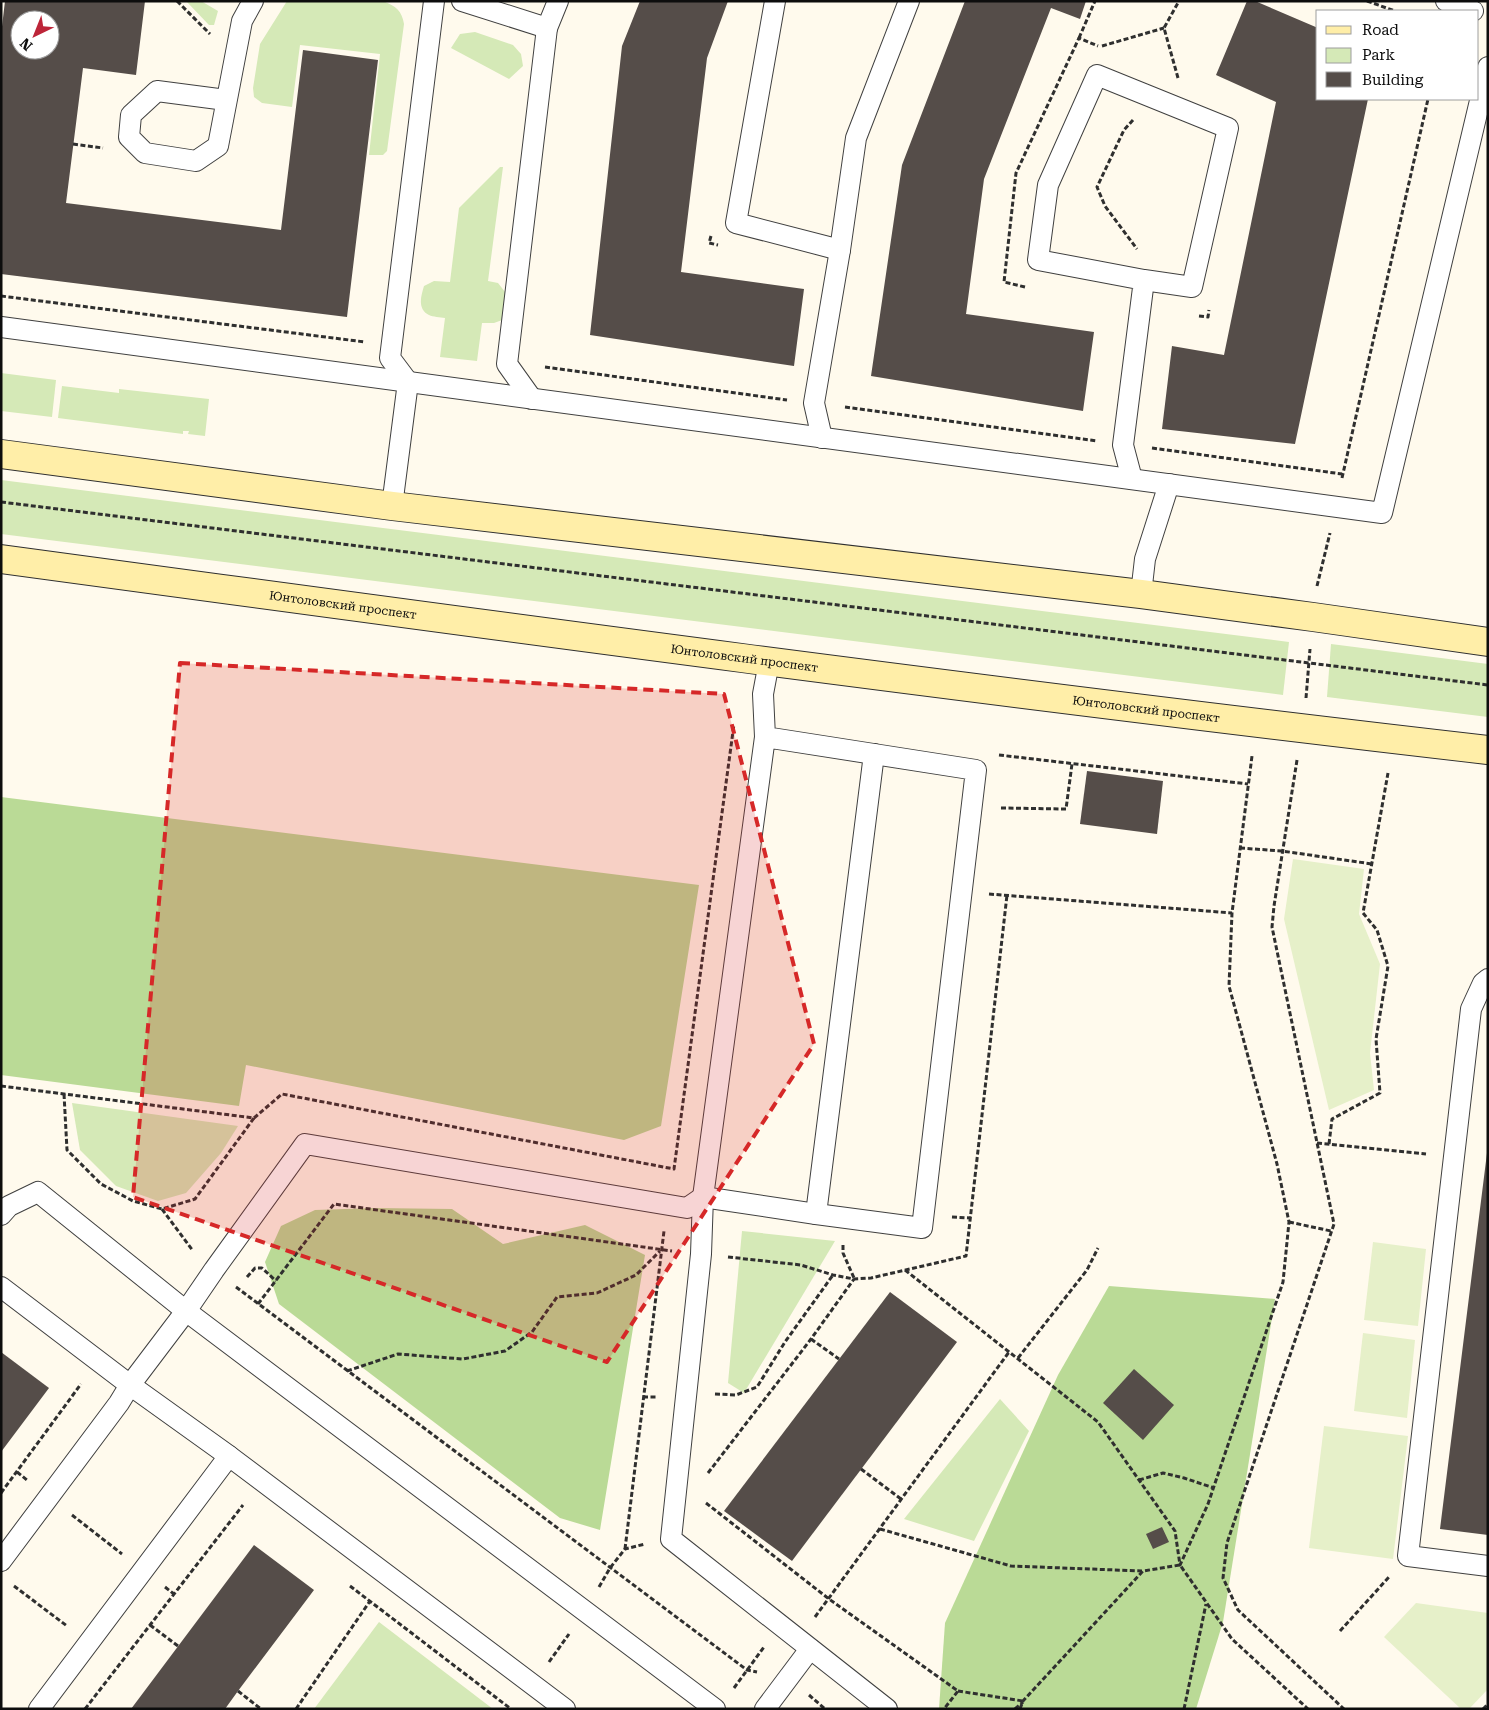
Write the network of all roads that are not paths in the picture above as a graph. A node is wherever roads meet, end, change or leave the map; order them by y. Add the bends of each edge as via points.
1 (253, 1) edge
2 (434, 1) edge
3 (462, 1) edge
4 (558, 1) edge
5 (775, 1) edge
6 (909, 1) edge
7 (1446, 1) edge
8 (1470, 10) edge
9 (547, 28) junction
10 (1488, 67) edge
11 (226, 100) junction
12 (840, 250) junction
13 (1144, 280) junction
14 (1, 327) edge
15 (408, 382) junction
16 (532, 399) junction
17 (822, 438) junction
18 (1, 454) edge
19 (1132, 479) junction
20 (1169, 484) junction
21 (392, 506) junction
22 (1, 559) edge
23 (1140, 594) junction
24 (1488, 642) edge
25 (769, 662) junction
26 (765, 737) junction
27 (1488, 750) edge
28 (874, 754) junction
29 (1488, 979) edge
30 (703, 1197) junction
31 (816, 1214) junction
32 (1, 1215) edge
33 (1, 1287) edge
34 (186, 1311) junction
35 (130, 1385) junction
36 (229, 1456) junction
37 (1, 1561) edge
38 (1488, 1566) edge
39 (804, 1644) junction
40 (39, 1709) edge
41 (565, 1709) edge
42 (715, 1709) edge
43 (765, 1709) edge
44 (887, 1709) edge

1 - 11 lane via 242,21
2 - 15 lane via 390,358
3 - 9 lane
4 - 9 lane
5 - 12 lane via 736,223
6 - 12 lane via 856,138
7 - 8 lane
9 - 16 lane via 507,366
10 - 20 lane via 1382,513
11 - 11 lane via 218,146 196,161 145,153 129,137 131,115 157,91
12 - 17 lane via 814,403
13 - 13 lane via 1038,260 1048,185 1097,75 1228,128 1192,287
13 - 19 lane via 1123,445
14 - 15 lane
15 - 16 lane
15 - 21 lane
16 - 17 lane
17 - 19 lane
18 - 21 street
19 - 20 lane
20 - 23 lane via 1145,559
21 - 23 street
22 - 25 street, Юнтоловский проспект
23 - 24 street
25 - 26 lane via 763,694
25 - 27 street, Юнтоловский проспект
26 - 28 lane
26 - 30 lane
28 - 31 lane
28 - 31 lane via 976,770 922,1228
29 - 38 lane via 1471,1009 1408,1556
30 - 31 lane
30 - 34 lane via 686,1208 305,1144
30 - 39 lane via 701,1254 671,1539
32 - 34 lane via 9,1206 38,1192
33 - 35 lane
34 - 35 lane
34 - 42 lane
35 - 36 lane
35 - 37 lane
36 - 40 lane
36 - 41 lane
39 - 43 lane via 788,1678
39 - 44 lane

